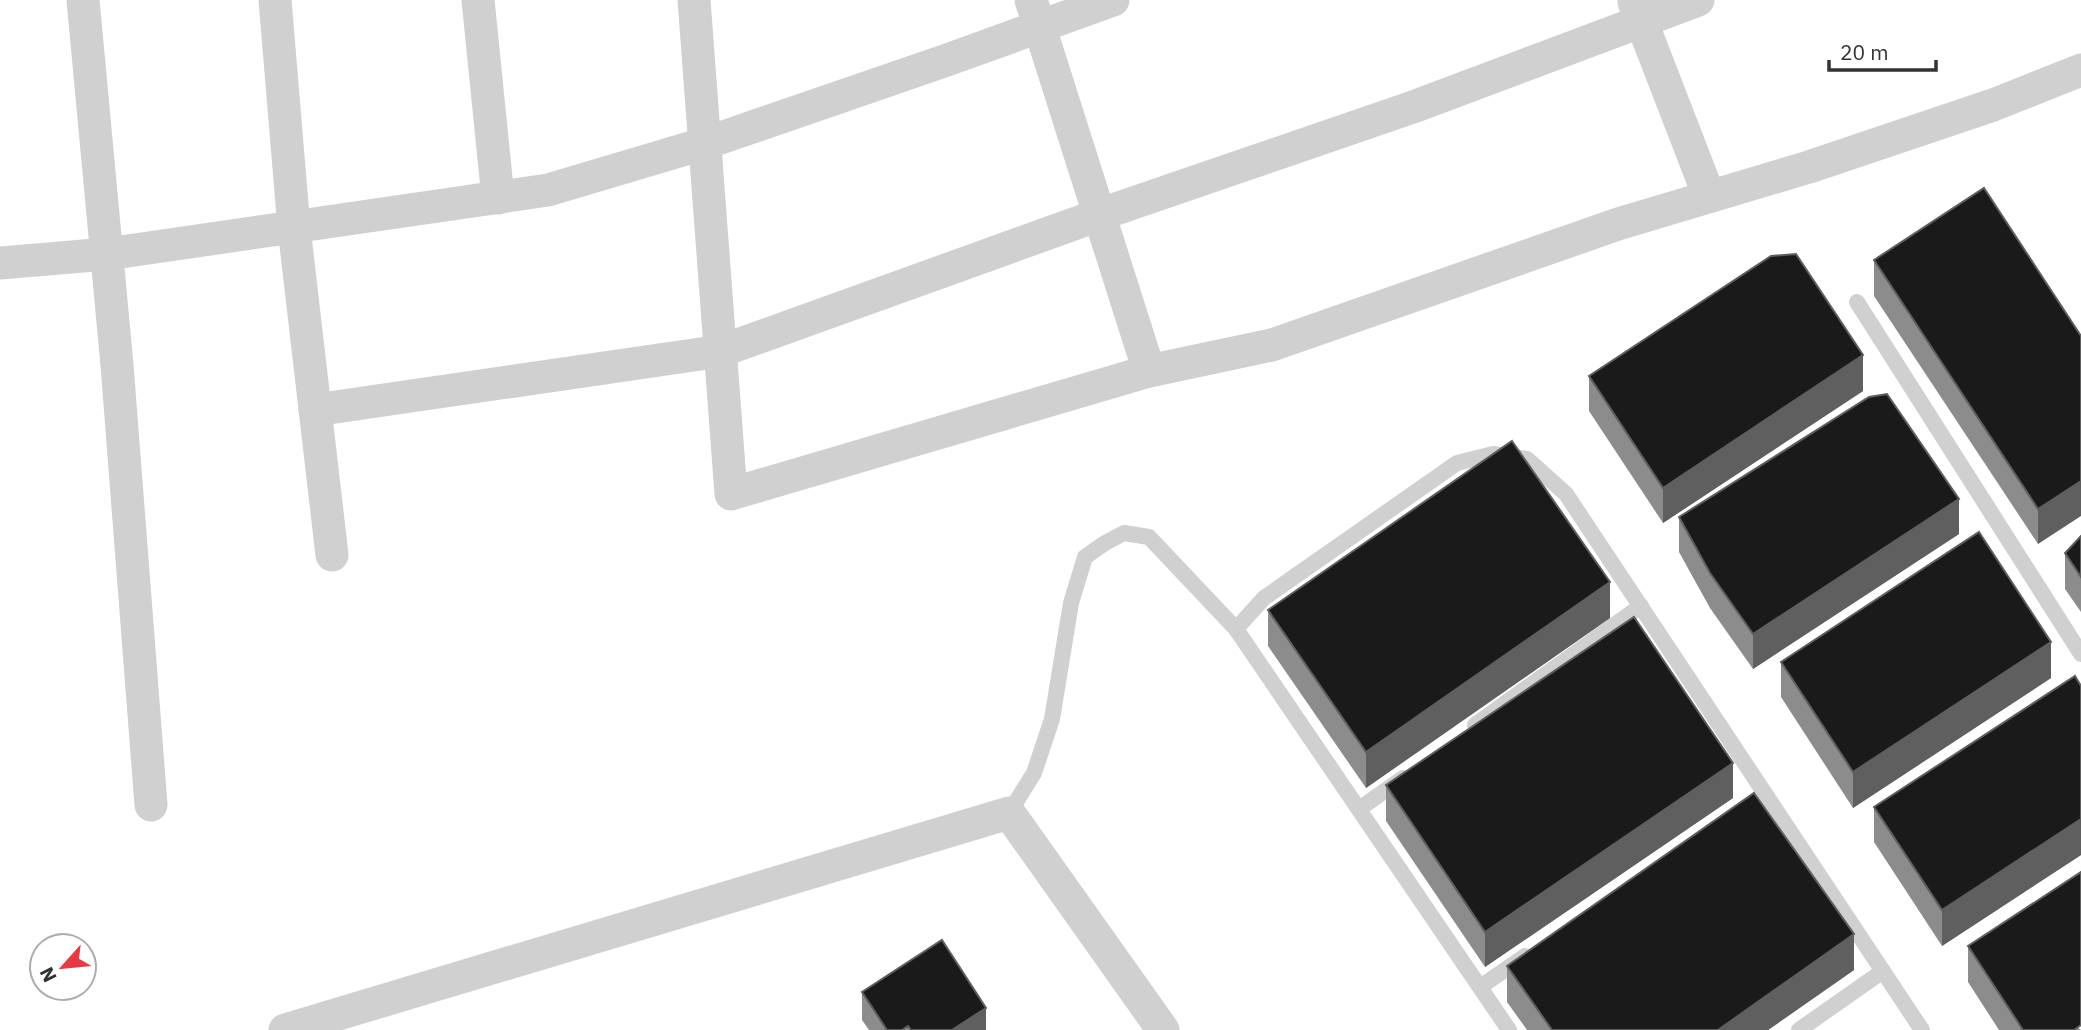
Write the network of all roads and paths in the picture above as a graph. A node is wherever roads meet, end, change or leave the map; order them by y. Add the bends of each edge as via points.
1 (83, 0) edge
2 (275, 0) edge
3 (478, 0) edge
4 (694, 0) edge
5 (1113, 0) edge
6 (1698, 0) edge
7 (1637, 11) edge
8 (1035, 13) edge
9 (2081, 70) edge
10 (706, 143) junction
11 (1709, 196) junction
12 (498, 198) junction
13 (1099, 215) junction
14 (293, 228) junction
15 (107, 254) junction
16 (0, 263) edge
17 (1857, 302) dead end
18 (721, 351) junction
19 (1149, 370) junction
20 (315, 410) junction
21 (332, 555) dead end
22 (1641, 606) junction
23 (1236, 629) junction
24 (2081, 654) edge
25 (1460, 736) edge
26 (1415, 769) edge
27 (151, 805) dead end
28 (1359, 810) junction
29 (1009, 813) junction
30 (1537, 948) edge
31 (1883, 971) junction
32 (1480, 987) junction
33 (1155, 1027) edge
34 (285, 1030) edge
35 (1509, 1030) edge
36 (1799, 1030) edge
37 (1922, 1030) edge

1 - 15 street
2 - 14 street
3 - 12 street
4 - 10 street
5 - 8 street
6 - 7 street
7 - 11 street
7 - 13 street via 1413,107
8 - 10 street
8 - 13 street
9 - 11 street via 1993,105
10 - 12 street via 548,190
10 - 18 street
11 - 19 street via 1272,345
12 - 14 street
13 - 18 street
13 - 19 street
14 - 15 street
14 - 20 street
15 - 16 street
15 - 27 street
17 - 24 lane
18 - 19 street via 731,494
18 - 20 street
20 - 21 street
22 - 23 lane via 1566,494 1527,459 1493,454 1457,463 1264,598
22 - 25 lane
22 - 31 lane via 1757,794
23 - 28 lane
23 - 29 lane via 1149,537 1124,533 1084,557 1071,603 1052,719 1034,773
26 - 28 lane
28 - 32 lane
29 - 33 street
29 - 34 street
30 - 32 lane
31 - 36 lane
31 - 37 lane
32 - 35 lane

